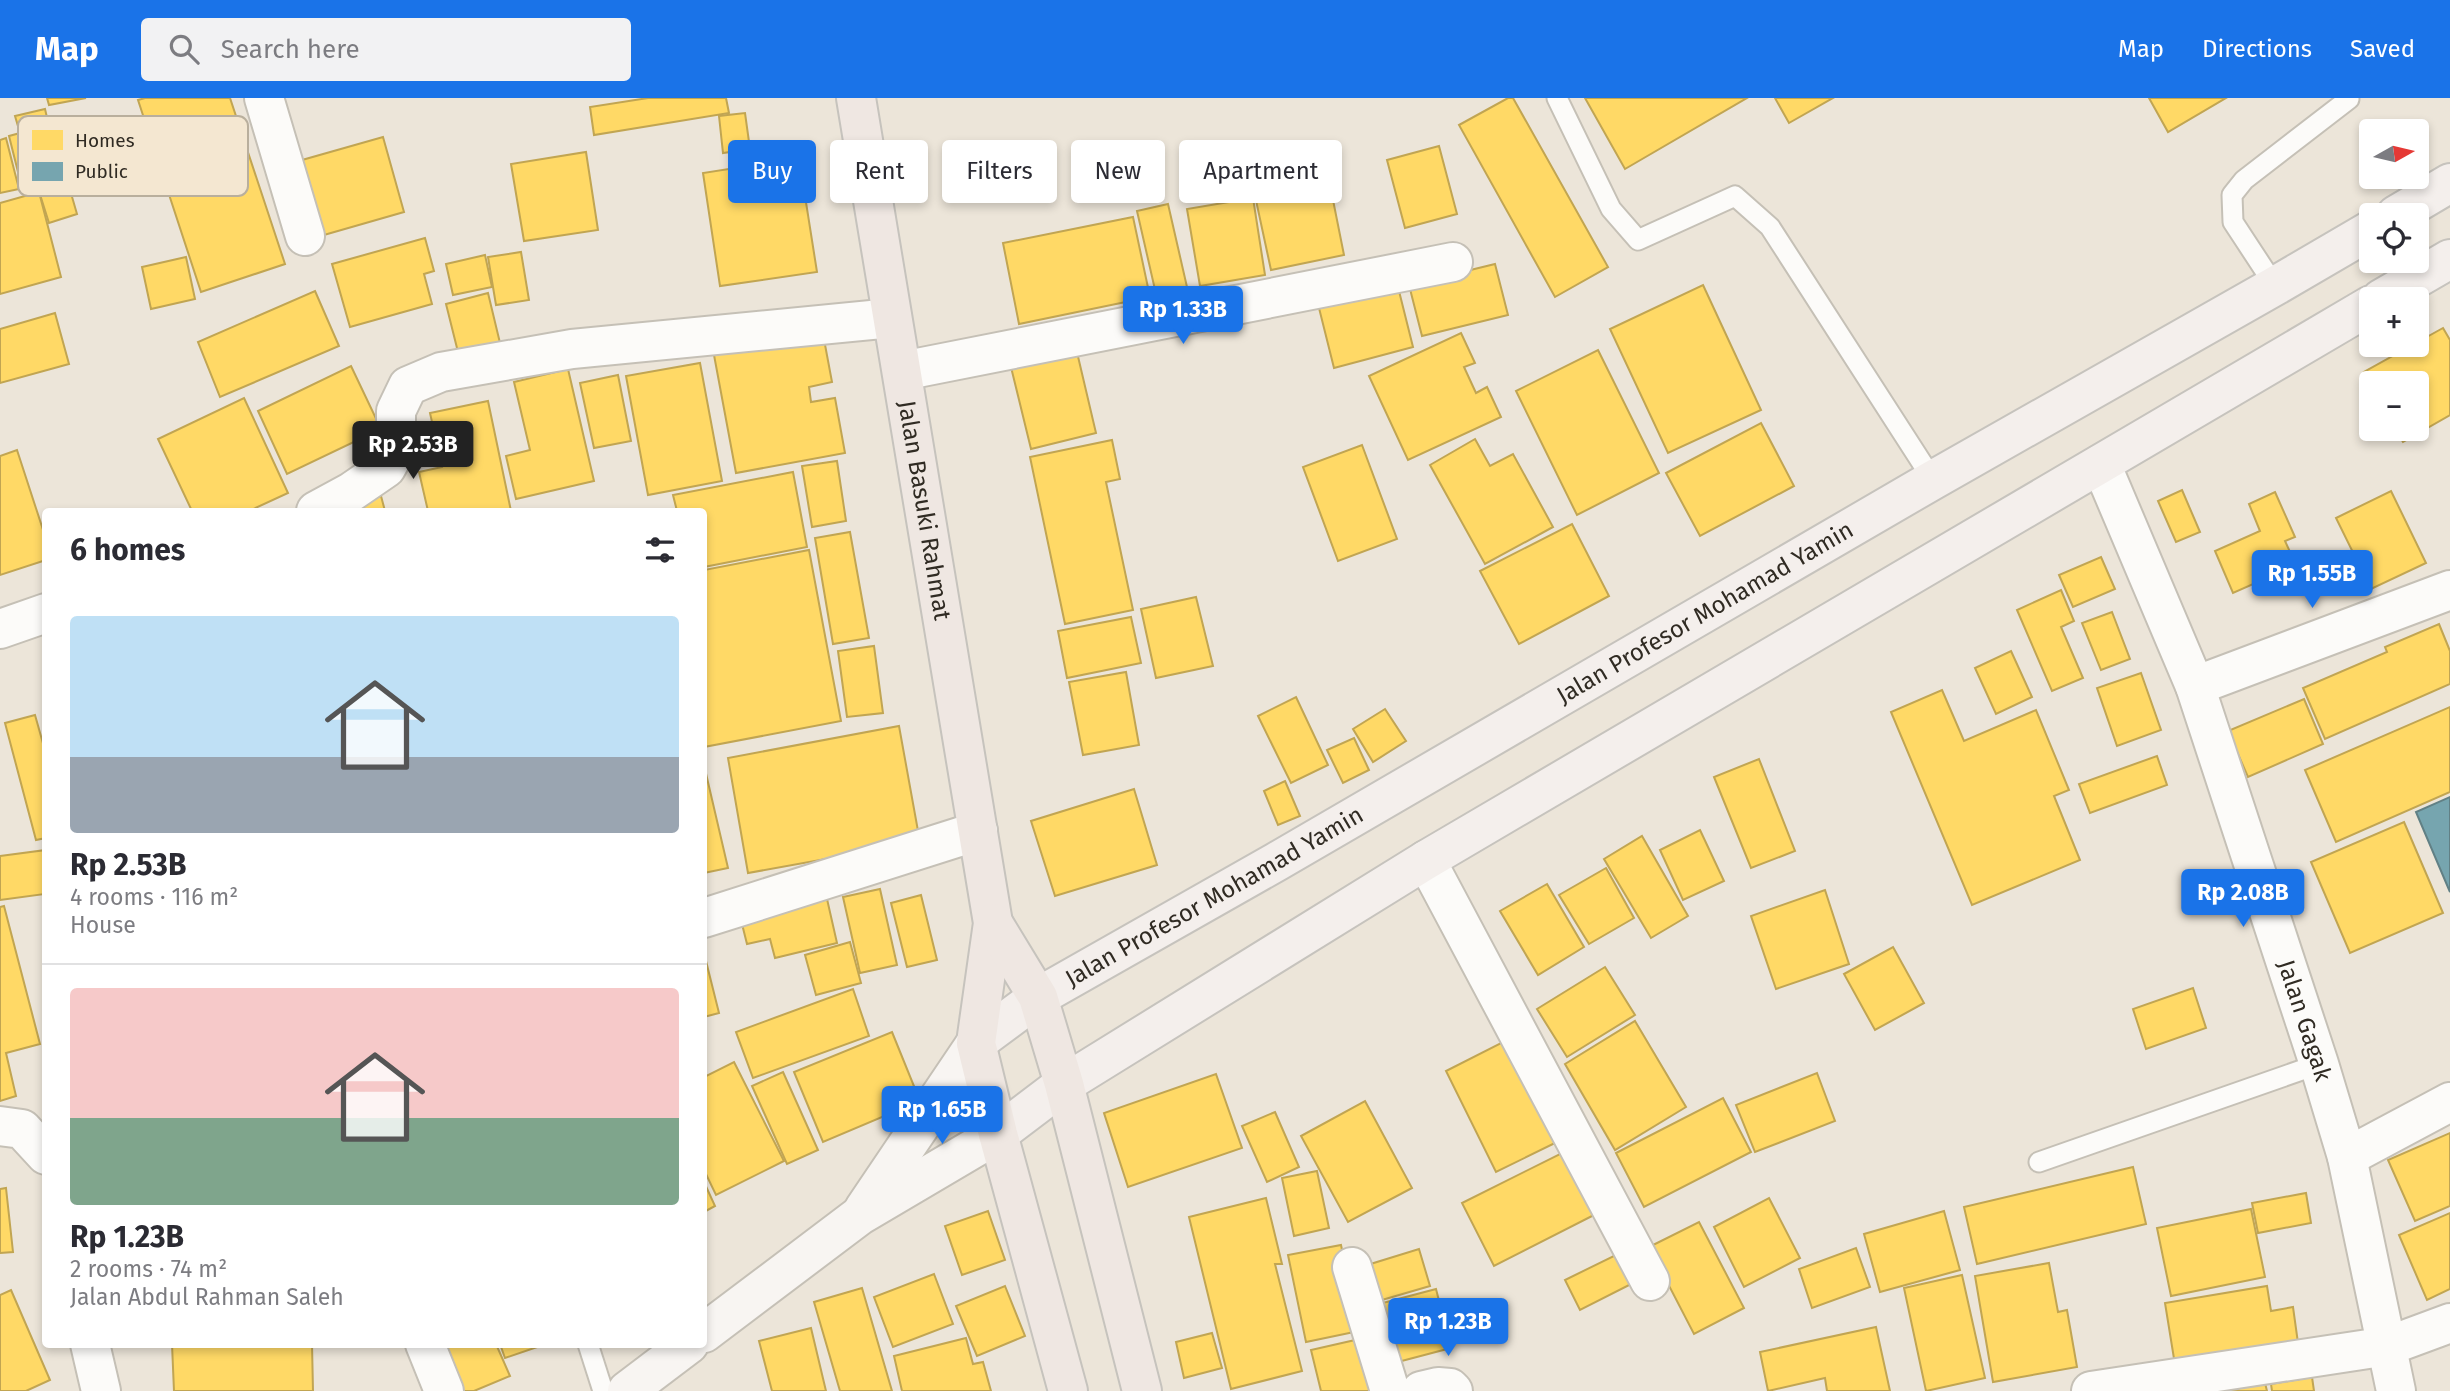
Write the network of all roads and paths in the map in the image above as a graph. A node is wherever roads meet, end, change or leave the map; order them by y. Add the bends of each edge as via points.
1 (264, 98) edge
2 (856, 98) edge
3 (1557, 98) edge
4 (2349, 99) edge
5 (2450, 183) edge
6 (2416, 203) edge
7 (305, 236) dead end
8 (2359, 237) edge
9 (2450, 259) edge
10 (1453, 262) dead end
11 (2275, 286) junction
12 (2402, 287) edge
13 (2359, 312) edge
14 (892, 318) junction
15 (902, 371) junction
16 (2101, 464) junction
17 (1933, 480) junction
18 (322, 508) edge
19 (2450, 590) edge
20 (42, 614) edge
21 (0, 629) edge
22 (2195, 686) junction
23 (978, 831) junction
24 (1426, 860) junction
25 (707, 917) edge
26 (993, 923) junction
27 (1038, 997) junction
28 (976, 1043) junction
29 (2319, 1064) junction
30 (1064, 1084) junction
31 (2450, 1102) edge
32 (0, 1126) edge
33 (998, 1134) junction
34 (42, 1151) edge
35 (2347, 1157) junction
36 (2039, 1162) dead end
37 (859, 1216) junction
38 (1352, 1267) dead end
39 (1650, 1281) dead end
40 (2450, 1323) edge
41 (707, 1331) edge
42 (2388, 1346) junction
43 (91, 1348) edge
44 (427, 1348) edge
45 (589, 1348) edge
46 (684, 1348) edge
47 (101, 1391) edge
48 (444, 1391) edge
49 (603, 1391) edge
50 (627, 1391) edge
51 (1068, 1391) edge
52 (1142, 1391) edge
53 (1390, 1391) edge
54 (1421, 1391) edge
55 (1453, 1391) edge
56 (2091, 1391) edge
57 (2396, 1391) edge

1 - 7 street
2 - 14 highway, Jalan Basuki Rahmat
3 - 17 lane via 1611,209 1638,240 1735,196 1770,227
4 - 11 lane via 2244,180 2232,195 2233,222
5 - 6 main road
8 - 11 main road, Jalan Profesor Mohamad Yamin
9 - 12 main road
10 - 15 street
11 - 17 main road, Jalan Profesor Mohamad Yamin
13 - 16 main road
14 - 15 highway, Jalan Basuki Rahmat
14 - 18 street via 572,349 441,372 408,386 397,411 396,450 386,468
15 - 23 highway, Jalan Basuki Rahmat
16 - 22 street, Jalan Gagak
16 - 24 main road
17 - 27 main road, Jalan Profesor Mohamad Yamin
19 - 22 street
20 - 21 street
22 - 29 street, Jalan Gagak
23 - 25 street
23 - 26 highway, Jalan Basuki Rahmat
24 - 30 main road
24 - 39 street
26 - 27 highway
26 - 28 highway
27 - 28 main road, Jalan Profesor Mohamad Yamin
27 - 30 highway
28 - 33 highway
28 - 37 main road
29 - 35 street, Jalan Gagak
29 - 36 lane
30 - 33 main road
30 - 52 highway
31 - 35 street
32 - 34 street via 22,1129
33 - 37 main road
33 - 51 highway
35 - 42 street, Jalan Gagak
37 - 41 main road
38 - 53 street
40 - 42 street
42 - 56 street
42 - 57 street, Jalan Gagak
43 - 47 street
44 - 48 street
45 - 49 lane
46 - 50 main road
54 - 55 street via 1438,1387

